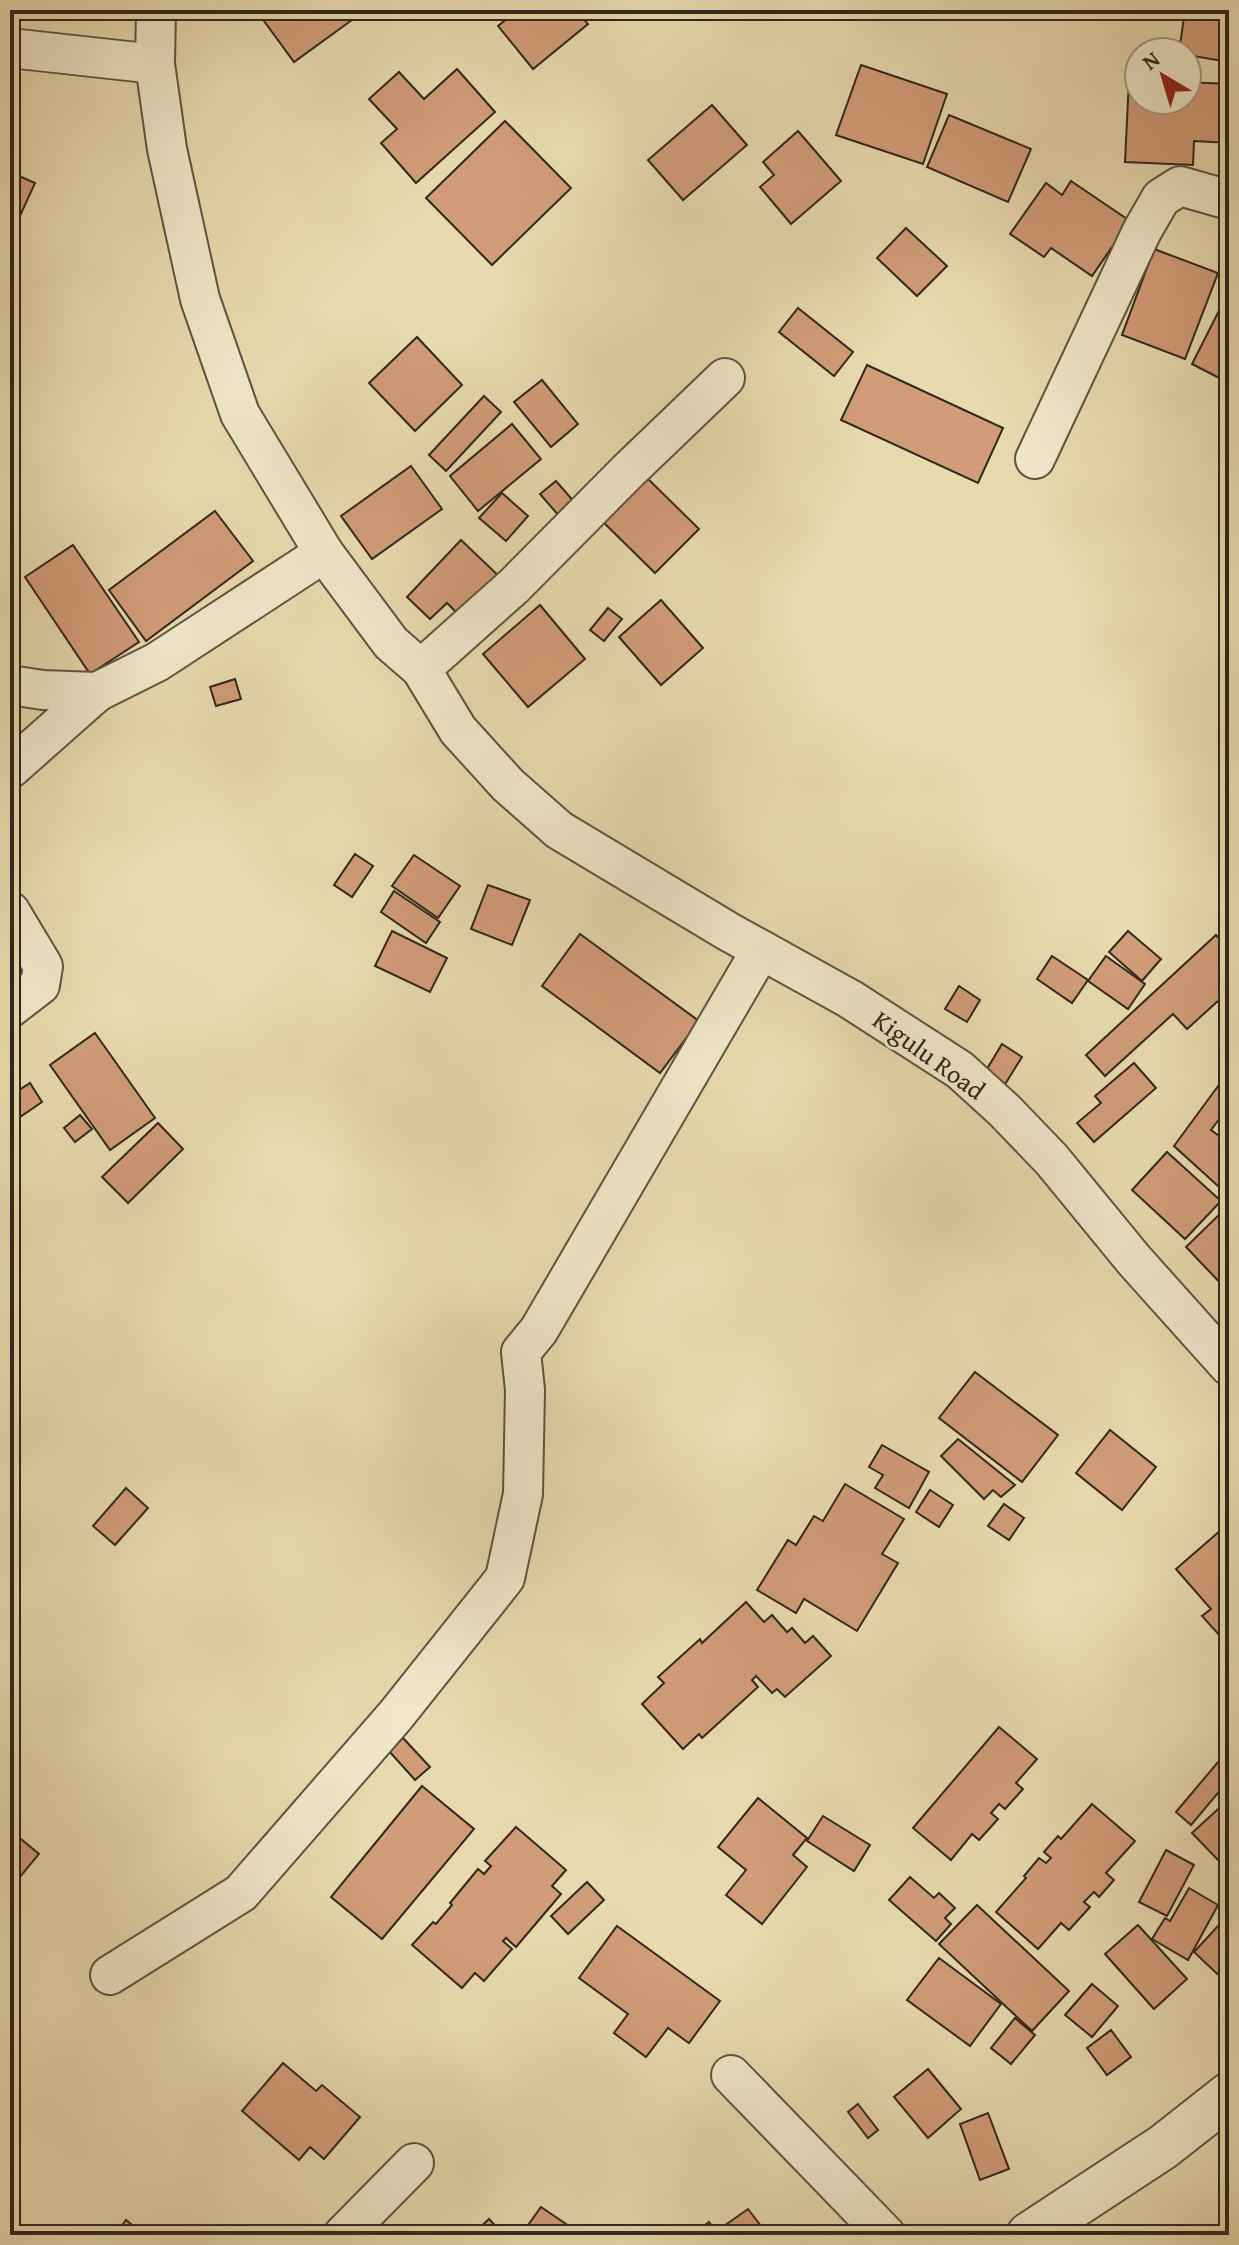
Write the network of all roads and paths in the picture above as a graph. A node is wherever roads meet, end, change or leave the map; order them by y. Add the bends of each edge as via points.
1 (156, 10) edge
2 (10, 48) edge
3 (155, 64) junction
4 (1229, 200) edge
5 (725, 378) dead end
6 (1035, 459) dead end
7 (324, 553) junction
8 (421, 669) junction
9 (10, 685) edge
10 (97, 692) junction
11 (10, 769) edge
12 (10, 911) edge
13 (761, 950) junction
14 (10, 1008) edge
15 (1229, 1366) edge
16 (110, 1975) dead end
17 (731, 2075) dead end
18 (1229, 2095) edge
19 (414, 2163) dead end
20 (343, 2235) edge
21 (886, 2235) edge
22 (1029, 2235) edge

1 - 3 street, Kigulu Road
2 - 3 street
3 - 7 street, Kigulu Road via 167,149 197,284 240,414
4 - 6 street via 1180,186 1161,198
5 - 8 street via 514,586
7 - 8 street, Kigulu Road via 391,643
7 - 10 street via 157,662
8 - 13 street, Kigulu Road via 458,730 559,830
9 - 10 street
10 - 11 street
12 - 14 street via 43,966 40,985
13 - 15 street, Kigulu Road via 960,1070 1052,1160
13 - 16 street via 539,1330 521,1352 523,1494 505,1578 396,1715 241,1893
17 - 21 street
18 - 22 street via 1163,2147
19 - 20 street

